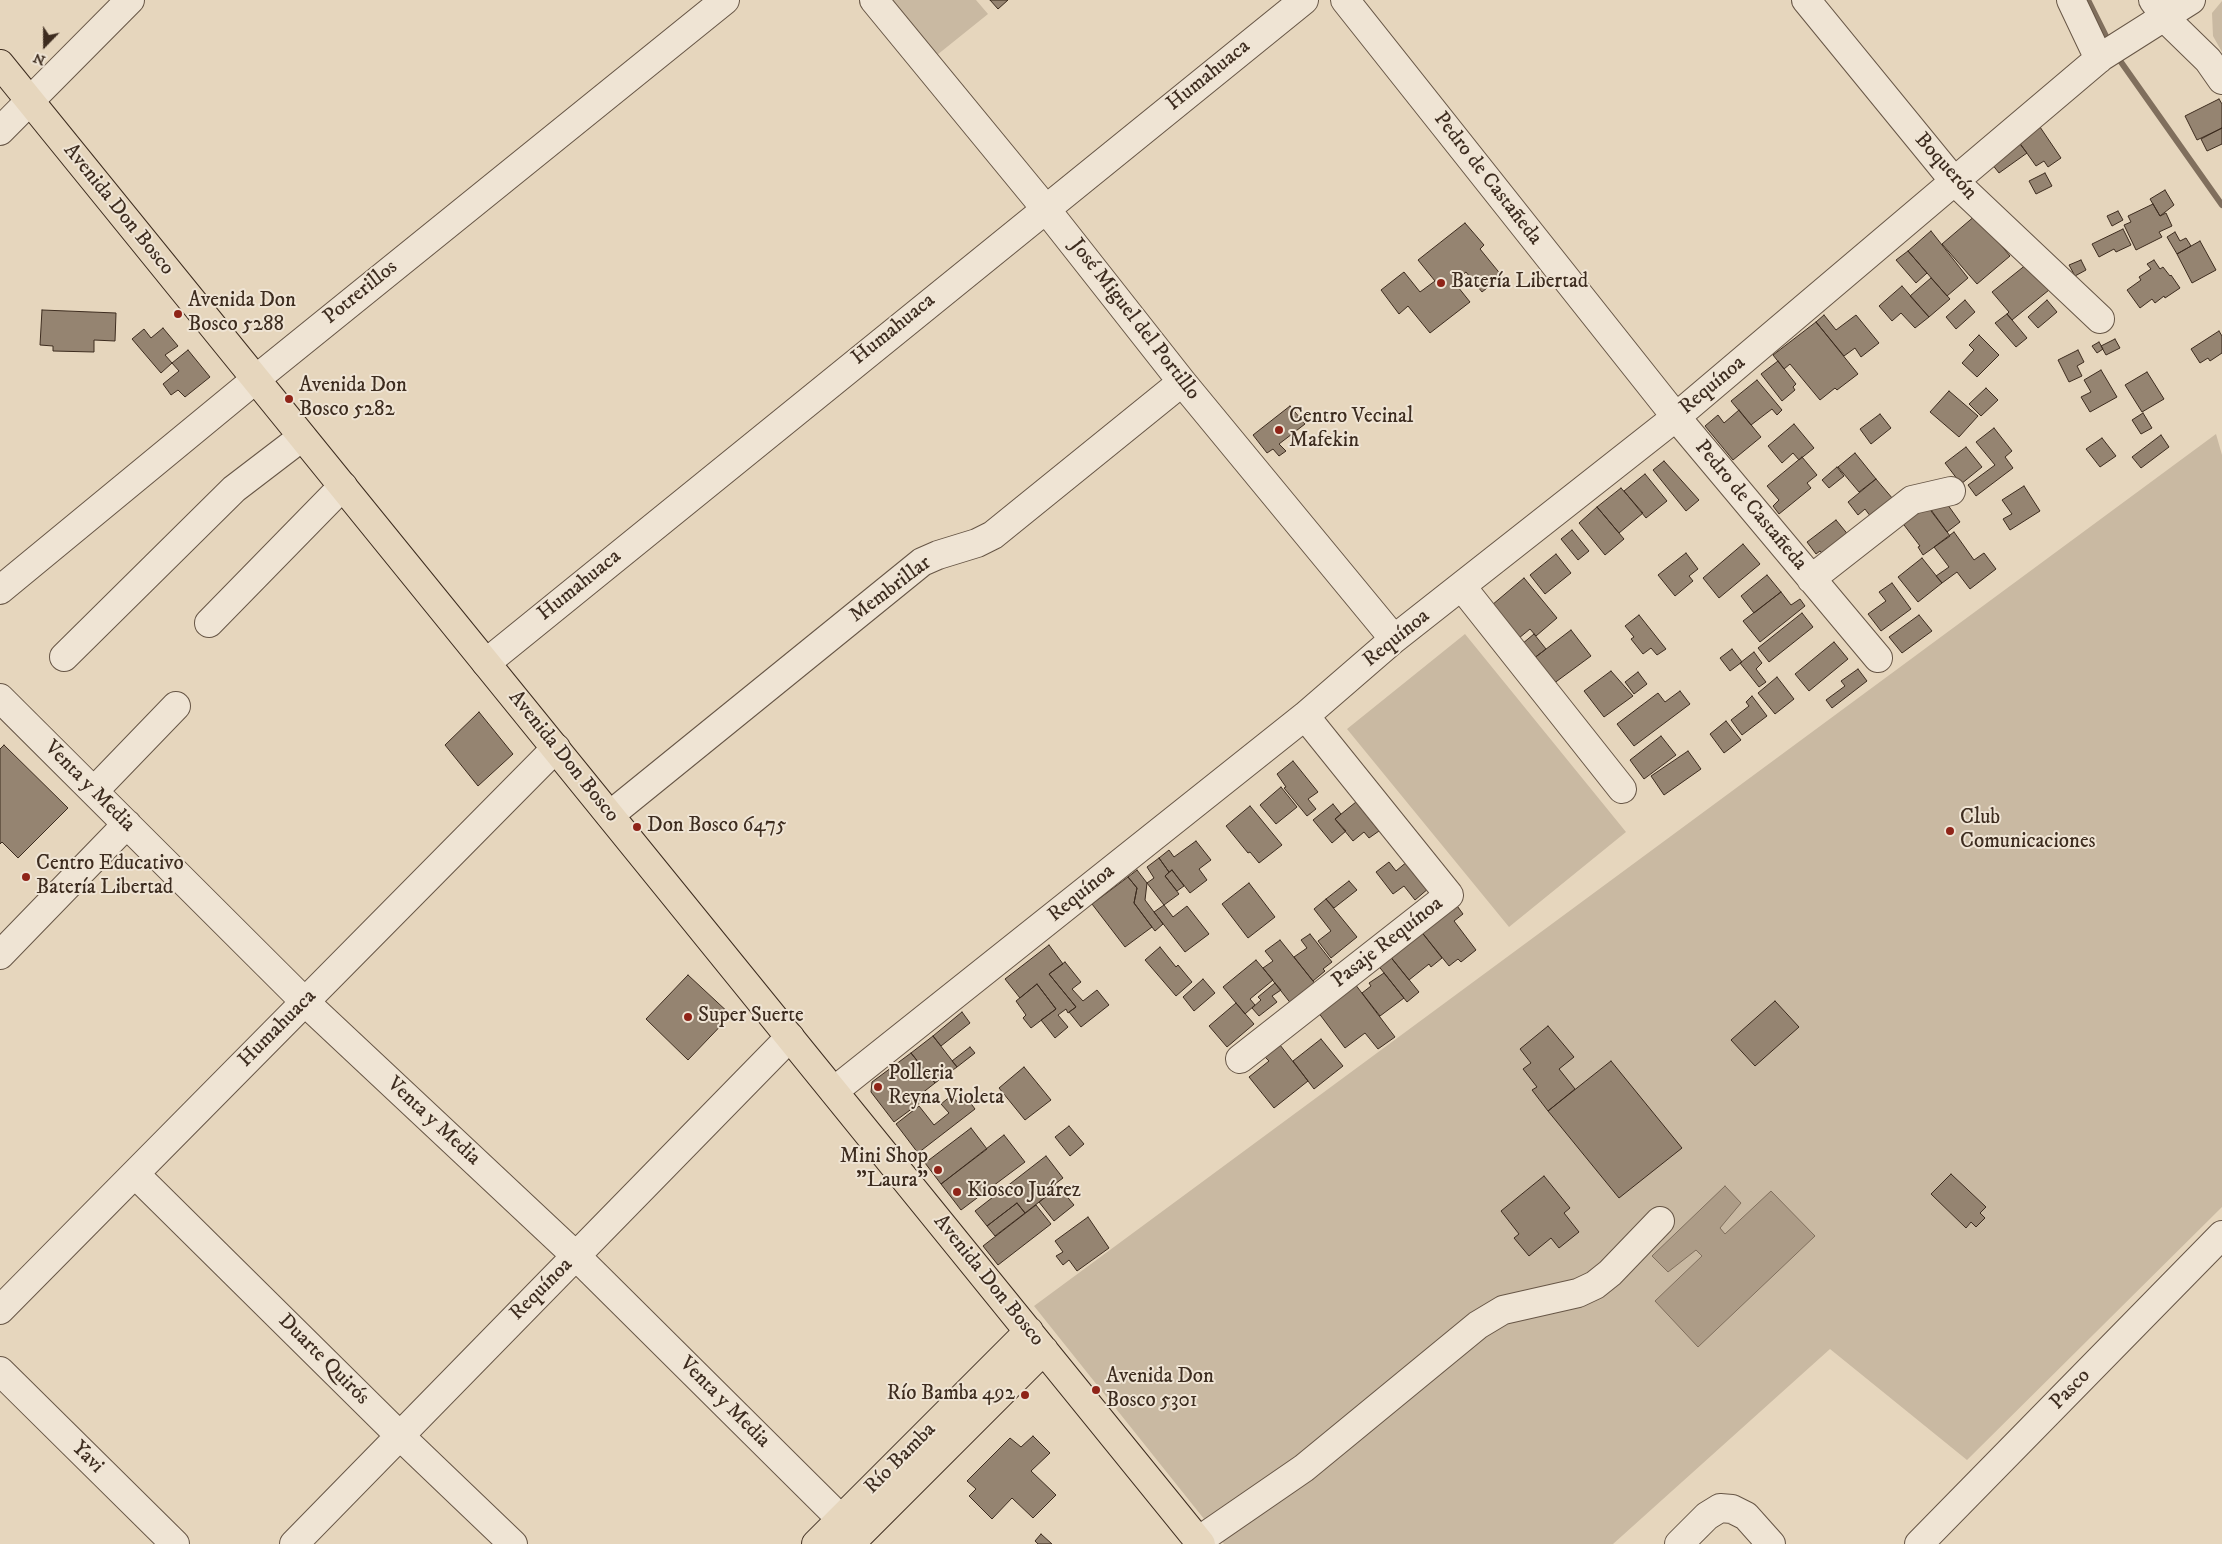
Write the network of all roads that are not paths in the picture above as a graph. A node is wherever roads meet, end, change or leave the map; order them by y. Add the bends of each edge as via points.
1 (130, 0) edge
2 (725, 0) edge
3 (874, 0) edge
4 (1304, 0) edge
5 (1345, 0) edge
6 (1806, 0) edge
7 (2071, 0) edge
8 (2191, 0) edge
9 (2159, 8) edge
10 (2100, 58) junction
11 (0, 64) edge
12 (2222, 80) edge
13 (30, 101) junction
14 (0, 131) edge
15 (1954, 181) junction
16 (1045, 208) junction
17 (2100, 319) dead end
18 (256, 379) junction
19 (1182, 382) junction
20 (1676, 417) junction
21 (302, 436) junction
22 (343, 486) junction
23 (1952, 491) dead end
24 (1811, 579) junction
25 (1462, 587) junction
26 (0, 590) edge
27 (209, 622) dead end
28 (1394, 639) junction
29 (64, 657) dead end
30 (1878, 658) dead end
31 (486, 662) junction
32 (176, 706) dead end
33 (4, 708) edge
34 (1305, 716) junction
35 (556, 748) junction
36 (1622, 788) dead end
37 (94, 791) junction
38 (610, 815) junction
39 (127, 824) junction
40 (0, 955) edge
41 (305, 1002) junction
42 (790, 1037) junction
43 (1240, 1059) dead end
44 (834, 1091) junction
45 (135, 1174) junction
46 (1660, 1221) dead end
47 (2222, 1235) edge
48 (576, 1256) junction
49 (0, 1310) edge
50 (1036, 1340) junction
51 (0, 1372) edge
52 (399, 1435) junction
53 (854, 1536) edge
54 (1928, 1541) edge
55 (1200, 1542) edge
56 (175, 1544) edge
57 (294, 1544) edge
58 (513, 1544) edge
59 (816, 1544) edge
60 (1679, 1544) edge
61 (1771, 1544) edge

1 - 13 street
2 - 18 street, Potrerillos
3 - 16 street, José Miguel del Portillo
4 - 16 street, Humahuaca
5 - 20 street, Pedro de Castañeda
6 - 15 street, Boquerón
7 - 10 street
8 - 9 street, Requínoa
9 - 10 street, Requínoa via 2124,42
9 - 12 street via 2208,60
10 - 15 street, Requínoa
11 - 13 main road, Avenida Don Bosco
13 - 14 street
13 - 18 main road, Avenida Don Bosco
15 - 17 street, Boquerón
15 - 20 street, Requínoa
16 - 19 street, José Miguel del Portillo
16 - 31 street, Humahuaca
18 - 21 main road, Avenida Don Bosco
18 - 26 street, Potrerillos
19 - 28 street, José Miguel del Portillo
19 - 38 street, Membrillar via 993,535 922,562
20 - 24 street, Pedro de Castañeda
20 - 25 street, Requínoa
21 - 22 main road, Avenida Don Bosco
21 - 29 street via 234,489
22 - 27 street
22 - 31 main road, Avenida Don Bosco
23 - 24 street via 1912,500
24 - 30 street, Pedro de Castañeda
25 - 28 street, Requínoa
25 - 36 street
28 - 34 street, Requínoa
31 - 35 main road, Avenida Don Bosco
32 - 37 street
33 - 37 street, Venta y Media
34 - 43 street, Pasaje Requínoa via 1449,895
34 - 44 street, Requínoa
35 - 38 main road, Avenida Don Bosco
35 - 41 street, Humahuaca
37 - 39 street, Venta y Media
38 - 42 main road, Avenida Don Bosco
39 - 40 street
39 - 41 street, Venta y Media
41 - 45 street, Humahuaca
41 - 48 street, Venta y Media
42 - 44 main road, Avenida Don Bosco
42 - 48 street, Requínoa
44 - 50 main road, Avenida Don Bosco
45 - 49 street, Humahuaca
45 - 52 street, Duarte Quirós
46 - 55 street via 1596,1284 1578,1294 1503,1310 1478,1325 1304,1468
47 - 54 street, Pasco
48 - 52 street, Requínoa
48 - 53 street, Venta y Media
50 - 53 main road, Río Bamba
50 - 55 main road, Avenida Don Bosco
51 - 56 street, Yavi
52 - 57 street, Requínoa
52 - 58 street, Duarte Quirós
53 - 59 main road, Río Bamba
60 - 61 street via 1707,1516 1720,1508 1732,1509 1746,1516

